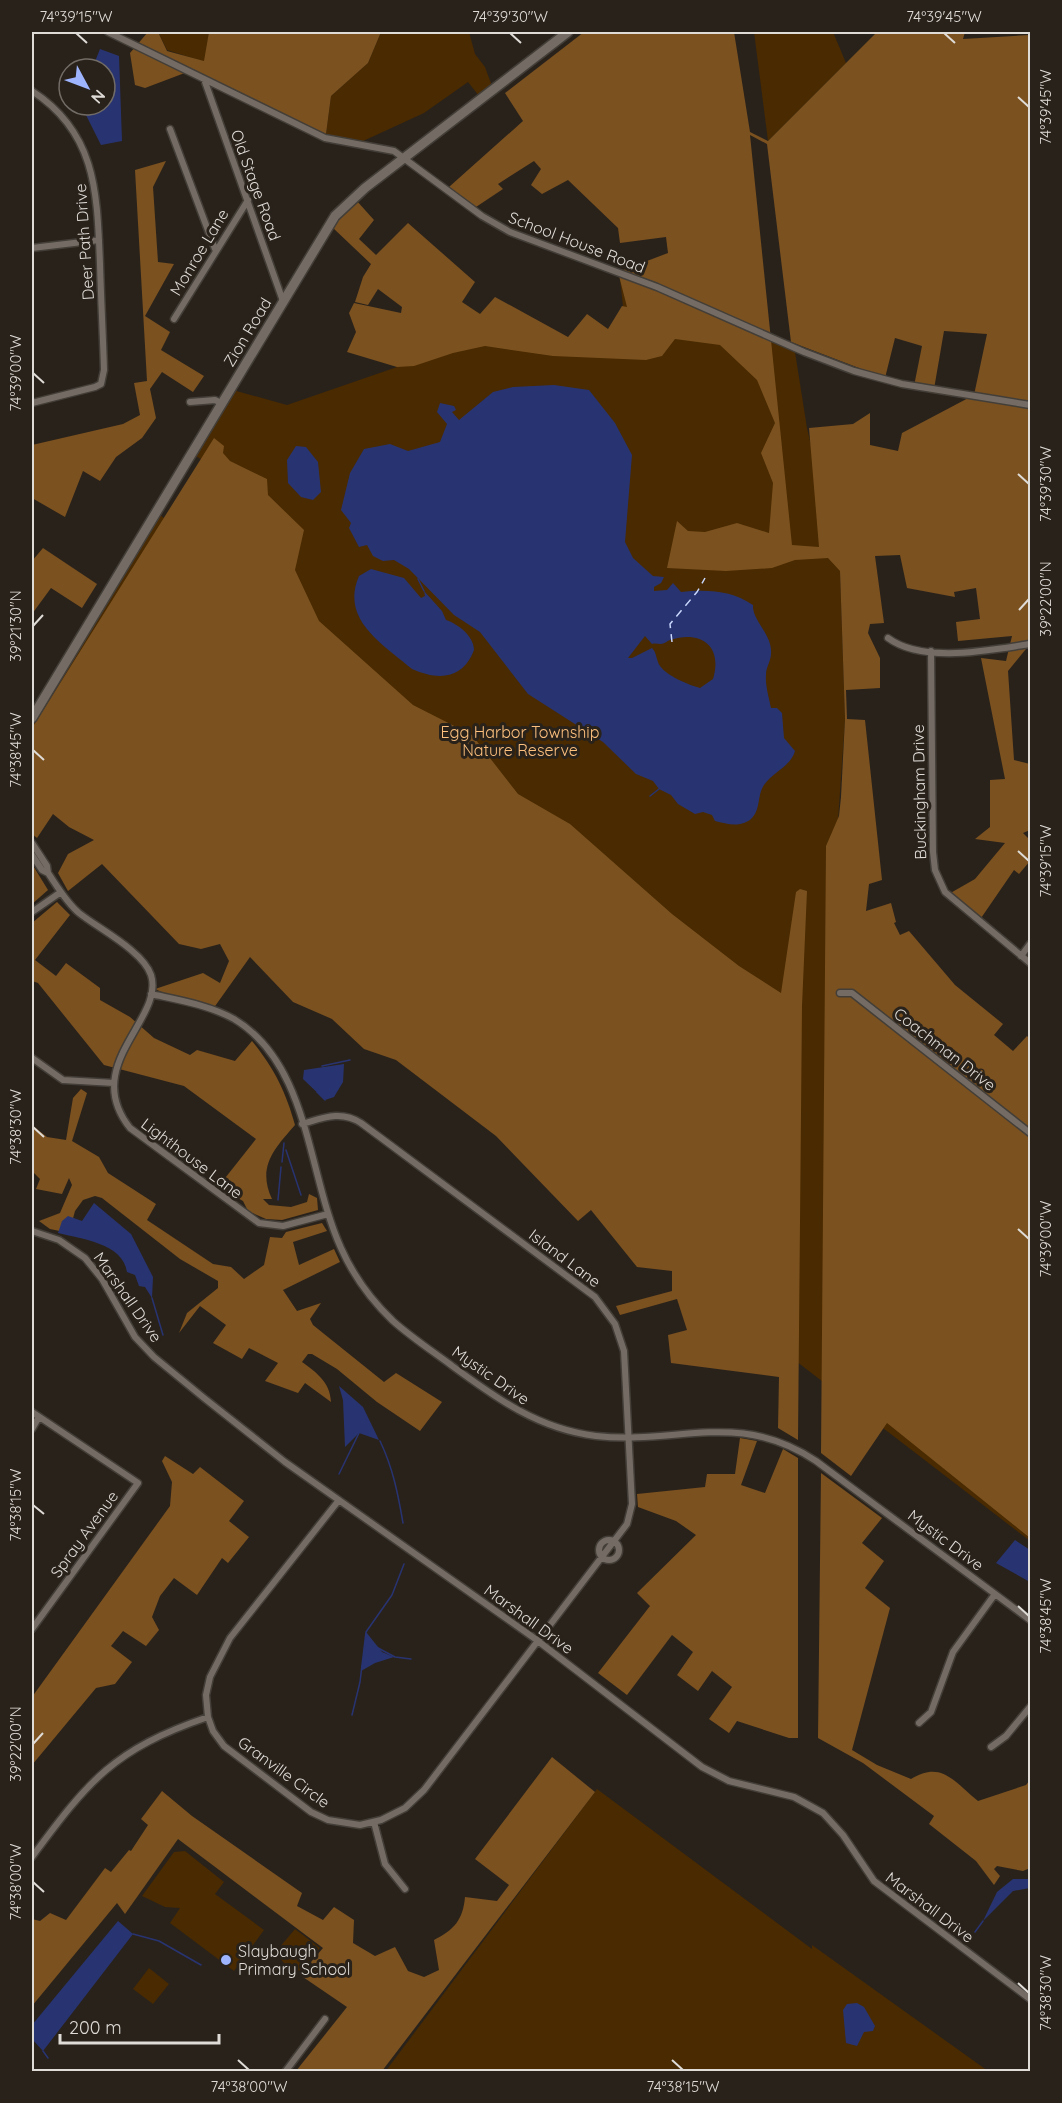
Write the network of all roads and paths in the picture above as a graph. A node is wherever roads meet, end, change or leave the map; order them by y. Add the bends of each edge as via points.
1 (108, 32) edge
2 (568, 32) edge
3 (204, 78) junction
4 (32, 91) edge
5 (170, 129) dead end
6 (405, 157) junction
7 (248, 200) junction
8 (99, 240) junction
9 (32, 248) edge
10 (215, 249) junction
11 (283, 301) junction
12 (174, 319) dead end
13 (190, 402) dead end
14 (32, 403) edge
15 (221, 403) junction
16 (1030, 405) edge
17 (888, 638) dead end
18 (1030, 644) edge
19 (931, 651) junction
20 (33, 712) edge
21 (32, 843) edge
22 (32, 855) edge
23 (48, 873) junction
24 (61, 892) junction
25 (32, 912) edge
26 (1030, 945) edge
27 (1022, 956) junction
28 (1030, 963) edge
29 (840, 993) dead end
30 (151, 994) junction
31 (32, 1058) edge
32 (114, 1083) junction
33 (302, 1124) junction
34 (1030, 1133) edge
35 (328, 1214) junction
36 (32, 1231) edge
37 (32, 1412) edge
38 (39, 1417) junction
39 (32, 1429) edge
40 (628, 1437) junction
41 (339, 1500) junction
42 (615, 1542) junction
43 (602, 1557) junction
44 (995, 1593) junction
45 (1030, 1620) edge
46 (32, 1629) edge
47 (539, 1642) junction
48 (1030, 1707) edge
49 (208, 1717) junction
50 (919, 1723) dead end
51 (991, 1747) dead end
52 (374, 1822) junction
53 (32, 1857) edge
54 (405, 1889) dead end
55 (1030, 2000) edge
56 (325, 2019) dead end
57 (285, 2072) edge

1 - 3 street, School House Road
2 - 6 street, Zion Road
3 - 6 street, School House Road via 325,138 386,148
3 - 7 street, Old Stage Road
4 - 8 street, Deer Path Drive via 60,114 84,150 95,184
5 - 10 street
6 - 11 street, Zion Road via 335,216
6 - 16 street, School House Road via 474,210 510,232 657,287 828,362 919,387
7 - 10 street, Monroe Lane
7 - 11 street, Old Stage Road
8 - 9 street
8 - 14 street, Deer Path Drive via 104,378 89,390
10 - 12 street, Monroe Lane
11 - 15 street, Zion Road
13 - 15 street
15 - 20 street, Zion Road
17 - 19 street via 901,647
18 - 19 street via 962,653
19 - 27 street, Buckingham Drive via 935,870 950,898
21 - 23 street
22 - 23 street
23 - 24 street
24 - 25 street
24 - 30 street via 78,912 142,960 151,976
26 - 27 street
27 - 28 street, Buckingham Drive
29 - 34 street, Coachman Drive via 852,993
30 - 32 street, Lighthouse Lane via 118,1063
30 - 33 street, Mystic Drive via 215,1010 249,1030 280,1065
31 - 32 street via 68,1081
32 - 35 street, Lighthouse Lane via 119,1109 134,1133 254,1221 276,1227
33 - 35 street, Mystic Drive
33 - 40 street, Island Lane via 336,1115 356,1120 595,1297 612,1318 622,1346
35 - 40 street, Mystic Drive via 361,1283 408,1333 525,1416 573,1432
36 - 41 street, Marshall Drive via 59,1240 85,1258 102,1279 127,1326 149,1353
37 - 38 street
38 - 39 street
38 - 46 street, Spray Avenue via 138,1483
40 - 42 street, Island Lane via 632,1509
40 - 44 street, Mystic Drive via 742,1431 790,1445
41 - 47 street, Marshall Drive
41 - 49 street, Granville Circle via 230,1638 210,1677 206,1695
42 - 43 street, Island Lane via 601,1545
42 - 43 street, Island Lane via 616,1556 608,1560
43 - 47 street, Island Lane
44 - 45 street, Mystic Drive
44 - 50 street via 953,1652 932,1712
47 - 52 street, Granville Circle via 424,1790 397,1813
47 - 55 street, Marshall Drive via 711,1772 739,1784 794,1797 823,1814 878,1885
48 - 51 street via 1006,1736
49 - 52 street, Granville Circle via 224,1746 311,1812 337,1822
49 - 53 street via 160,1735 113,1762 76,1799
52 - 54 street via 385,1864
56 - 57 street

